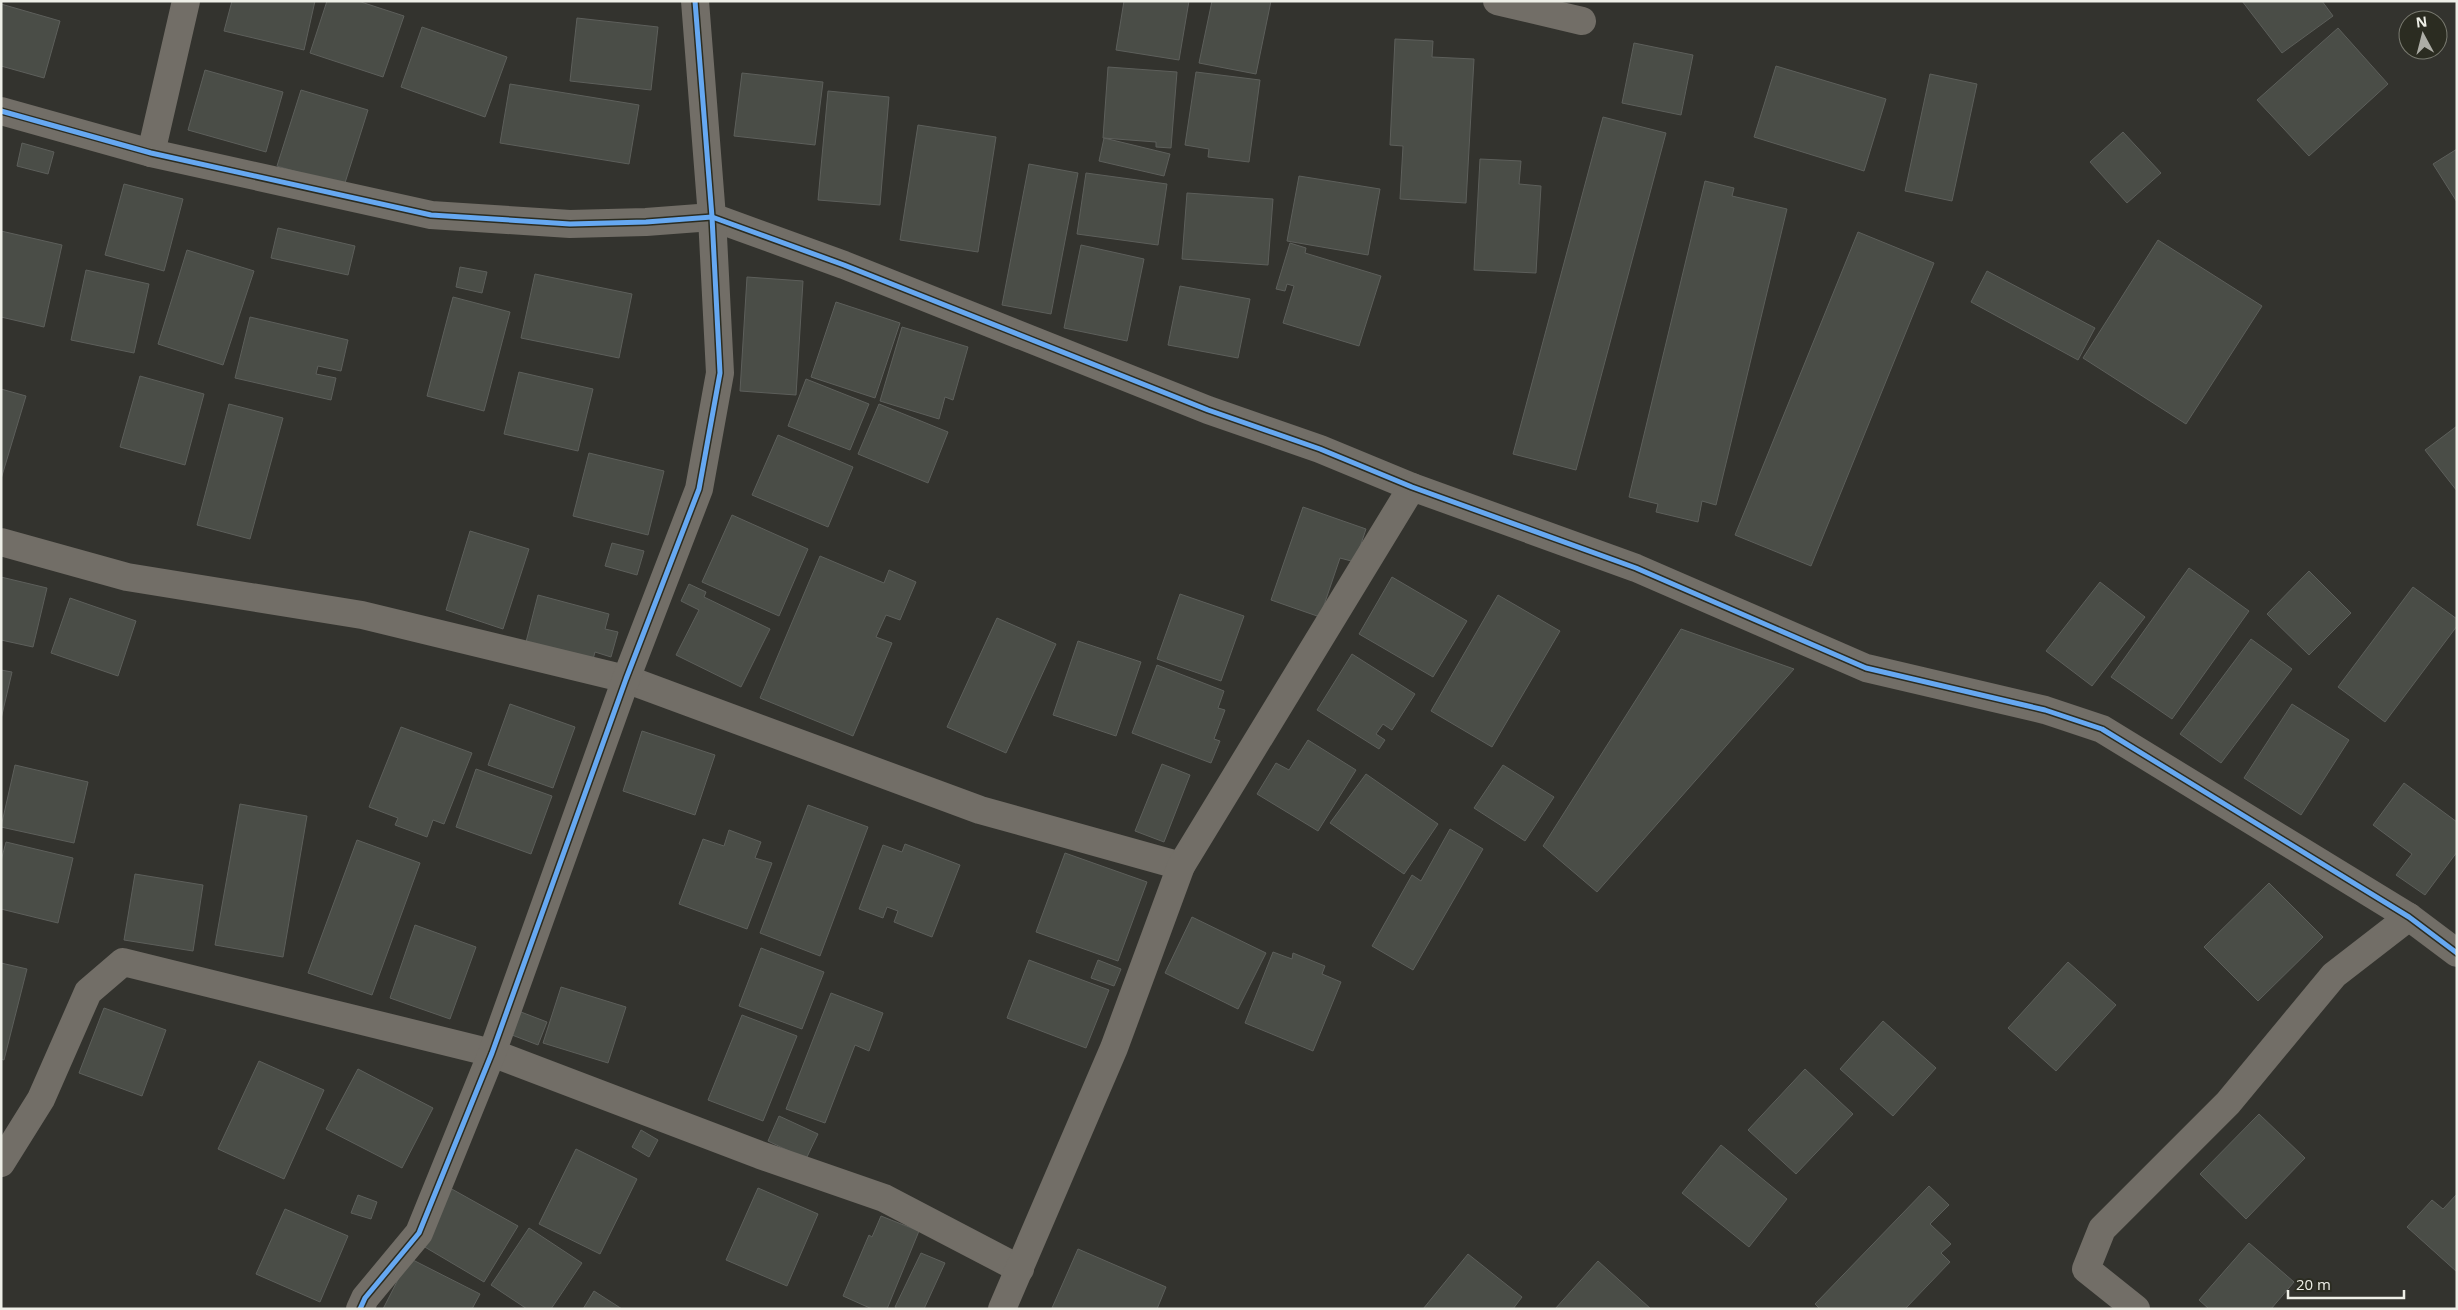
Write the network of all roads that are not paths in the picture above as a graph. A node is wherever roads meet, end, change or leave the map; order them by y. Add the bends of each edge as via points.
1 (186, 1) edge
2 (695, 1) edge
3 (1497, 1) edge
4 (1582, 22) dead end
5 (1, 112) edge
6 (151, 153) junction
7 (712, 217) junction
8 (1412, 487) junction
9 (1, 542) edge
10 (626, 679) junction
11 (1181, 866) junction
12 (2409, 917) junction
13 (2457, 953) edge
14 (492, 1053) junction
15 (1, 1163) edge
16 (1020, 1269) junction
17 (360, 1309) edge
18 (1002, 1309) edge
19 (2136, 1309) edge

1 - 6 street
2 - 7 street
3 - 4 street
5 - 6 street
6 - 7 street via 431,214 570,224
7 - 8 street via 844,265 1208,410 1320,449
7 - 10 street via 720,373 699,489
8 - 11 street
8 - 12 street via 1636,568 1866,668 2045,710 2102,729
9 - 10 street via 127,577 362,615
10 - 11 street via 980,810
10 - 14 street
11 - 16 street via 1114,1048
12 - 13 street
12 - 19 street via 2334,975 2228,1103 2102,1228 2086,1269
14 - 15 street via 123,962 88,992 41,1099
14 - 16 street via 760,1155 884,1198
14 - 17 street via 419,1233 365,1298
16 - 18 street

